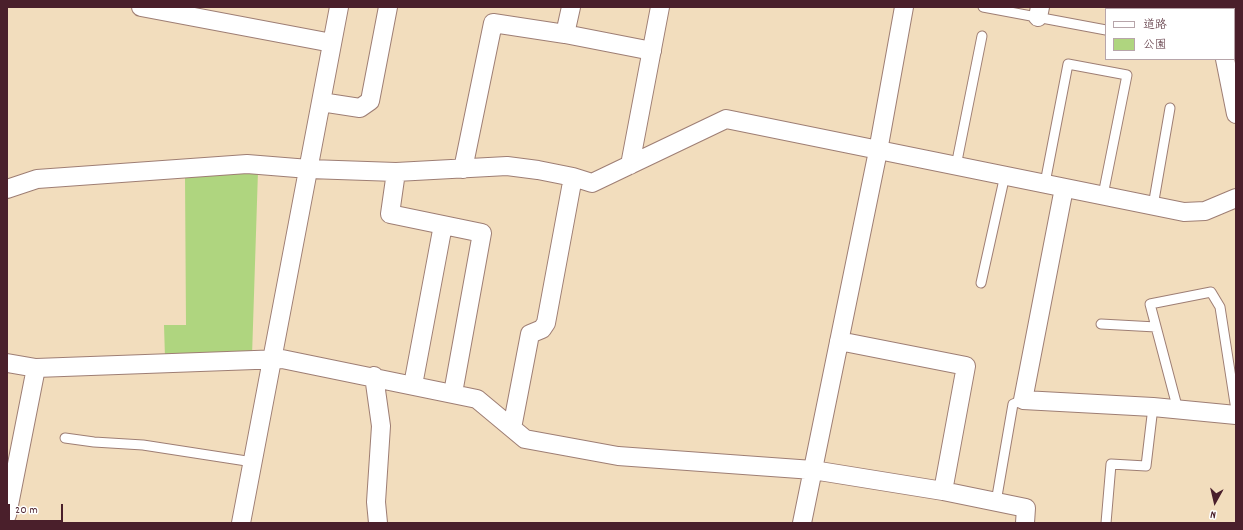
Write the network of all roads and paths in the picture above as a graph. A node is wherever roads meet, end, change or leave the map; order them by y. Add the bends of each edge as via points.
1 (141, 7) edge
2 (339, 7) edge
3 (388, 7) edge
4 (571, 7) edge
5 (660, 7) edge
6 (904, 7) edge
7 (983, 7) edge
8 (1039, 12) edge
9 (1105, 30) edge
10 (565, 34) junction
11 (982, 36) dead end
12 (332, 43) junction
13 (652, 51) junction
14 (1224, 60) edge
15 (321, 102) junction
16 (1170, 108) dead end
17 (1236, 114) edge
18 (878, 151) junction
19 (630, 165) junction
20 (956, 166) junction
21 (309, 169) junction
22 (463, 169) junction
23 (396, 172) junction
24 (1004, 174) junction
25 (573, 177) junction
26 (1045, 183) junction
27 (1064, 188) junction
28 (7, 189) edge
29 (1103, 196) junction
30 (1236, 198) edge
31 (1153, 206) junction
32 (443, 225) junction
33 (981, 283) dead end
34 (1101, 324) dead end
35 (1156, 327) junction
36 (839, 341) junction
37 (272, 360) junction
38 (7, 363) edge
39 (36, 368) junction
40 (374, 376) junction
41 (413, 385) junction
42 (453, 393) junction
43 (1023, 400) junction
44 (1154, 407) junction
45 (1178, 410) junction
46 (1236, 410) edge
47 (1236, 415) edge
48 (512, 428) junction
49 (65, 438) dead end
50 (253, 462) junction
51 (812, 470) junction
52 (943, 491) junction
53 (996, 502) junction
54 (7, 515) edge
55 (241, 523) edge
56 (378, 523) edge
57 (802, 523) edge
58 (1025, 523) edge
59 (1106, 523) edge

1 - 12 street
2 - 12 street
3 - 15 street via 370,101 360,108
4 - 10 street
5 - 13 street
6 - 18 street
7 - 8 lane
8 - 9 lane
10 - 13 street
10 - 22 street via 493,23
11 - 20 lane
12 - 15 street
13 - 19 street
14 - 17 street
15 - 21 street
16 - 31 lane
18 - 19 street via 726,119
18 - 20 street
18 - 36 street
19 - 25 street via 592,183
20 - 24 street
21 - 23 street
21 - 28 street via 239,164 38,179
21 - 37 street
22 - 23 street
22 - 25 street via 507,166
23 - 32 street via 390,214
24 - 26 street
24 - 33 lane
25 - 48 street via 546,323 542,329 530,334
26 - 27 street
26 - 29 lane via 1068,64 1127,75
27 - 29 street
27 - 43 street
29 - 31 street
30 - 31 street via 1205,211 1184,212
32 - 41 street
32 - 42 street via 482,233
34 - 35 lane
35 - 45 lane
35 - 46 lane via 1150,304 1211,292 1220,307
36 - 51 street
36 - 52 street via 966,366
37 - 39 street
37 - 40 street via 282,359
37 - 50 street
38 - 39 street
39 - 54 street
40 - 41 street
40 - 56 street via 381,426 376,502
41 - 42 street
42 - 48 street via 477,398
43 - 44 street
43 - 53 lane via 1013,404
44 - 45 street
44 - 59 lane via 1146,466 1111,464
45 - 47 street
48 - 51 street via 525,439 618,456
49 - 50 lane via 143,445
50 - 55 street
51 - 52 street
51 - 57 street
52 - 53 street
53 - 58 street via 1026,508

